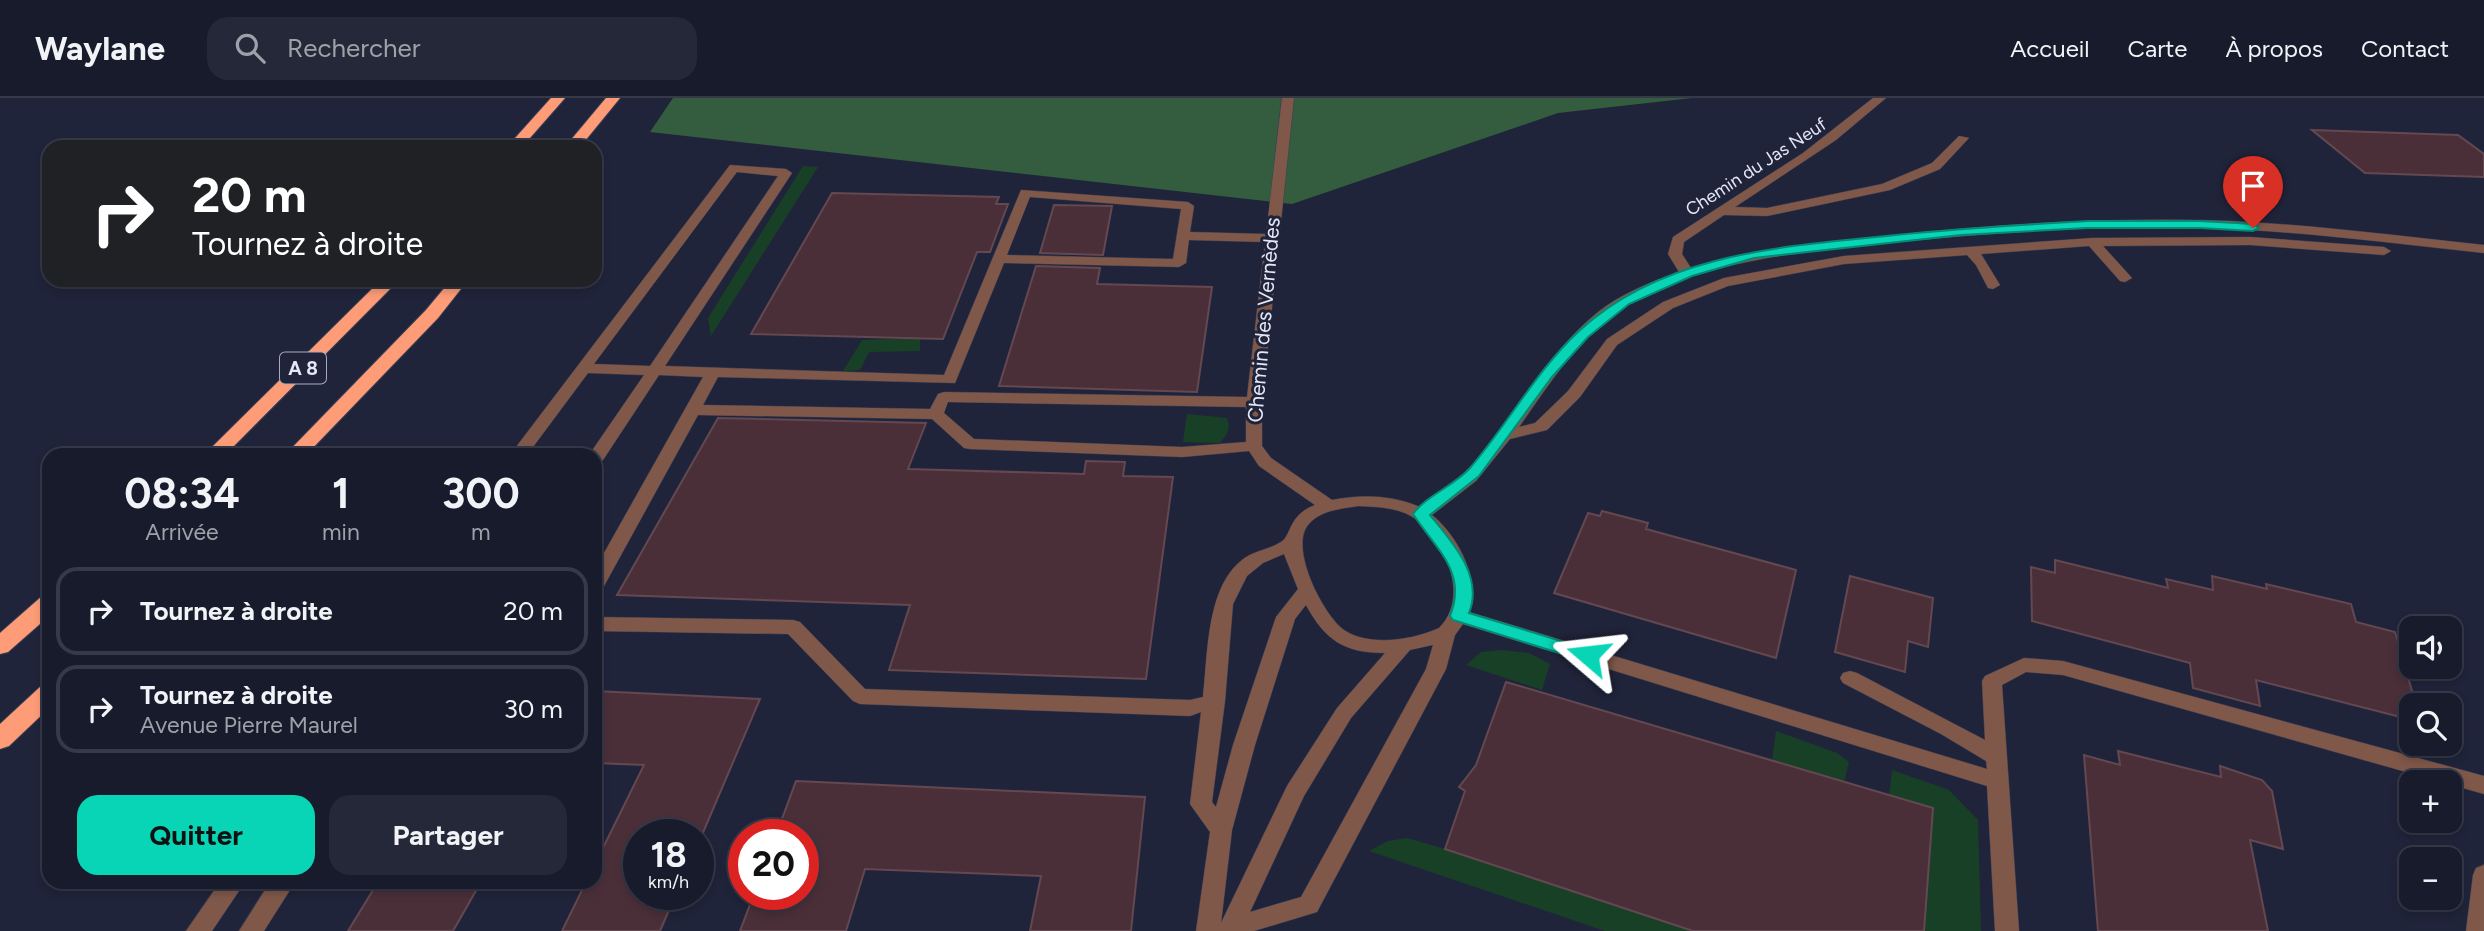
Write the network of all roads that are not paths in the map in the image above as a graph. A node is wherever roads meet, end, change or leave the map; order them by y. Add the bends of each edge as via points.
1 (558, 98) edge
2 (613, 98) edge
3 (1288, 98) edge
4 (1880, 98) edge
5 (1964, 138) dead end
6 (520, 140) edge
7 (578, 140) edge
8 (1718, 211) junction
9 (1183, 236) junction
10 (1271, 238) junction
11 (2092, 242) junction
12 (1969, 249) junction
13 (2484, 249) edge
14 (998, 259) junction
15 (2484, 260) edge
16 (1687, 273) junction
17 (2125, 278) dead end
18 (1993, 285) dead end
19 (384, 287) edge
20 (454, 287) edge
21 (582, 368) junction
22 (654, 371) junction
23 (713, 373) junction
24 (950, 380) junction
25 (944, 397) junction
26 (1254, 402) junction
27 (692, 410) junction
28 (936, 414) junction
29 (1502, 436) junction
30 (1254, 446) junction
31 (221, 448) edge
32 (302, 448) edge
33 (523, 448) edge
34 (602, 449) edge
35 (1329, 506) junction
36 (1421, 514) junction
37 (1291, 545) junction
38 (602, 573) edge
39 (1308, 589) junction
40 (42, 609) edge
41 (602, 624) edge
42 (1452, 625) junction
43 (1404, 645) junction
44 (0, 646) edge
45 (1850, 678) dead end
46 (42, 700) edge
47 (1215, 701) junction
48 (0, 739) edge
49 (1998, 758) junction
50 (1999, 781) junction
51 (2484, 785) edge
52 (1221, 830) junction
53 (2484, 875) edge
54 (228, 889) edge
55 (278, 889) edge
56 (1235, 930) edge
57 (198, 931) edge
58 (251, 931) edge
59 (1208, 931) edge
60 (2007, 931) edge
61 (2478, 931) edge

1 - 6 highway
2 - 7 highway
3 - 10 street, Chemin des Vernèdes
4 - 8 street, Chemin du Jas Neuf via 1792,167
5 - 8 street via 1936,166 1886,187 1767,212
8 - 16 street, Chemin du Jas Neuf via 1678,240 1675,254
9 - 10 street
9 - 14 street via 1179,263
9 - 14 street via 1188,206 1025,193
10 - 26 street, Chemin des Vernèdes
11 - 12 street
11 - 15 street via 2250,241
11 - 17 street
12 - 18 street via 1982,262
12 - 29 street via 1844,260 1724,282 1668,305 1612,342 1574,394 1541,427
13 - 16 street via 2200,224 2087,224 1753,254
14 - 24 street
16 - 29 street via 1624,301 1583,334
19 - 31 highway, A 8
20 - 32 highway, A 8
21 - 22 street
21 - 22 street via 734,169 786,173
21 - 33 street
22 - 23 street
22 - 34 street
23 - 24 street
23 - 27 street
24 - 25 street
25 - 26 street
25 - 28 street
26 - 30 street, Chemin des Vernèdes
27 - 28 street
27 - 38 street
28 - 30 street via 970,444 1182,452
29 - 36 street via 1463,484
30 - 35 street, Chemin des Vernèdes via 1265,462
35 - 36 street via 1377,502
35 - 37 street via 1306,515
36 - 42 street via 1443,540 1464,585 1465,600
37 - 39 street
37 - 47 street via 1262,555 1231,582 1224,604
39 - 43 street via 1319,616 1336,634 1374,646
39 - 52 street via 1286,617
40 - 44 highway
41 - 47 street via 793,628 860,696 1190,708
42 - 43 street
42 - 50 street
42 - 56 street via 1436,669 1309,905
43 - 56 street via 1344,713 1295,792
45 - 49 street
46 - 48 highway
47 - 52 street via 1201,804
49 - 50 street
49 - 51 street via 1992,681 2024,665 2063,668
50 - 60 street
52 - 59 street
53 - 61 street
54 - 57 street
55 - 58 street

